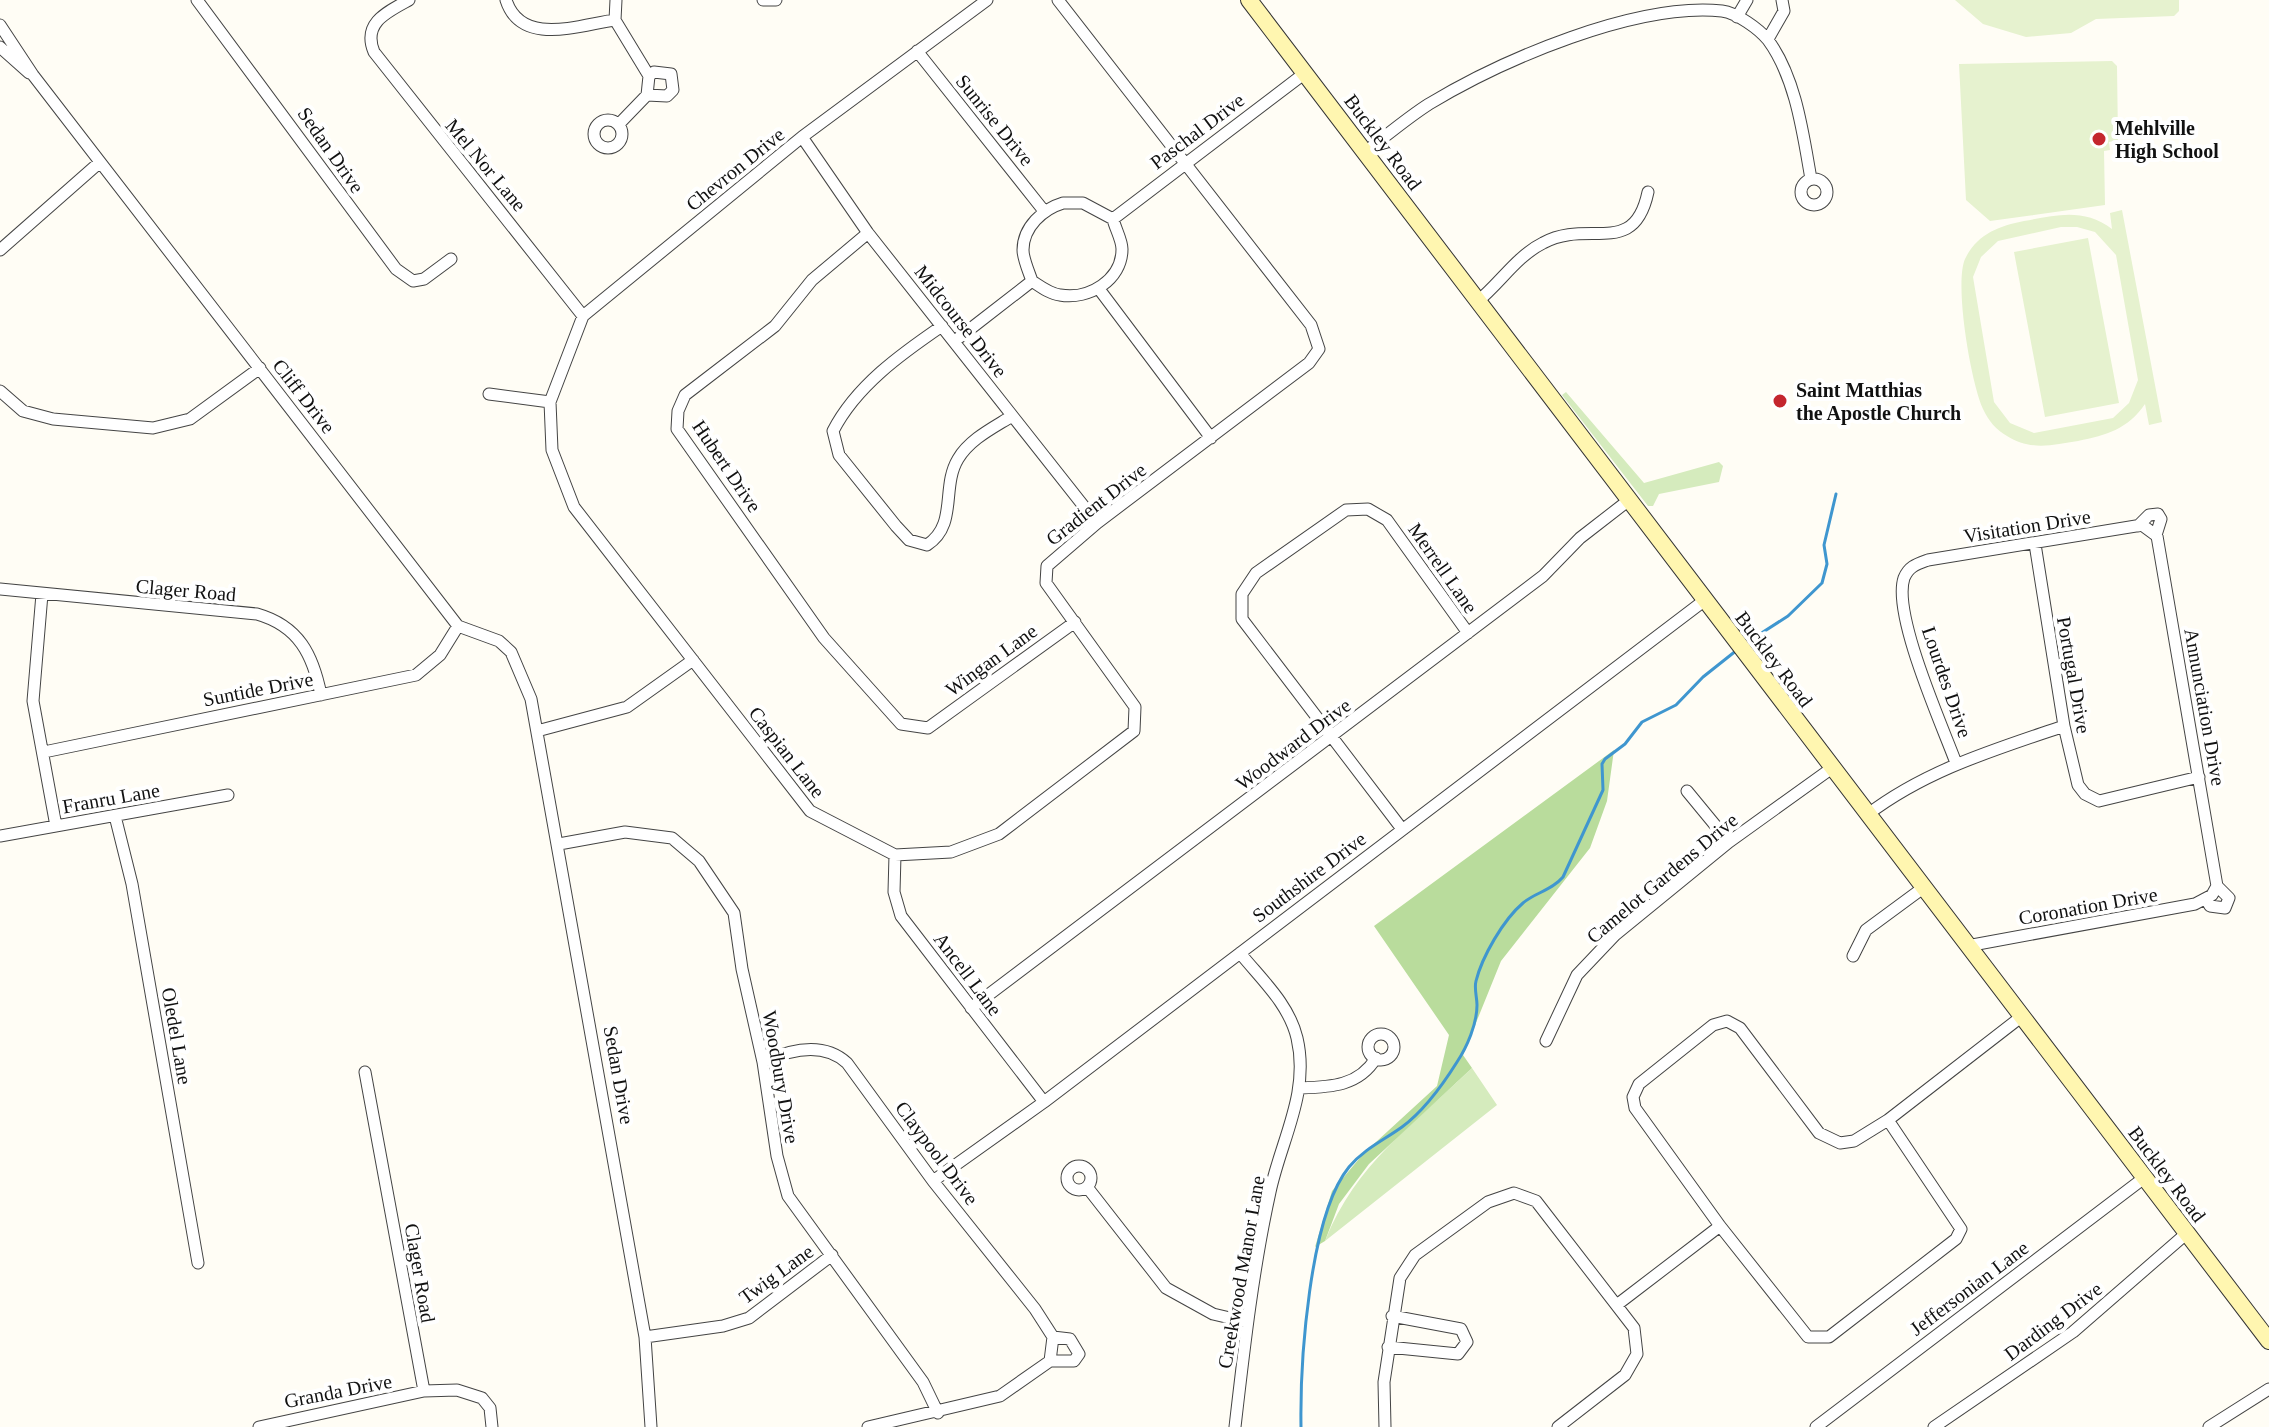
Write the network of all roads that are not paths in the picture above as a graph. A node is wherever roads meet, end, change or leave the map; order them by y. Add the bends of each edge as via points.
1 (197, 0) edge
2 (409, 0) edge
3 (506, 0) edge
4 (616, 0) edge
5 (763, 0) edge
6 (776, 0) edge
7 (987, 0) edge
8 (1058, 0) edge
9 (1249, 0) edge
10 (1747, 0) edge
11 (1782, 0) edge
12 (1737, 17) junction
13 (615, 20) junction
14 (0, 25) edge
15 (1768, 39) junction
16 (0, 47) edge
17 (917, 51) junction
18 (1305, 73) junction
19 (33, 75) junction
20 (649, 76) junction
21 (647, 95) junction
22 (619, 124) dead end
23 (802, 137) junction
24 (1365, 152) junction
25 (100, 162) junction
26 (1187, 162) junction
27 (1811, 179) dead end
28 (1648, 192) dead end
29 (1044, 211) junction
30 (1113, 219) junction
31 (868, 233) junction
32 (0, 250) edge
33 (451, 259) dead end
34 (1032, 281) junction
35 (1099, 289) junction
36 (1478, 301) junction
37 (583, 316) junction
38 (942, 326) junction
39 (956, 340) junction
40 (260, 368) junction
41 (0, 391) edge
42 (489, 394) dead end
43 (550, 402) junction
44 (1012, 416) junction
45 (1211, 438) junction
46 (1629, 500) junction
47 (1097, 523) junction
48 (2148, 530) joint
49 (2035, 544) junction
50 (1912, 565) joint
51 (0, 589) edge
52 (42, 594) junction
53 (1705, 600) junction
54 (1075, 622) junction
55 (458, 626) junction
56 (1468, 633) junction
57 (693, 660) junction
58 (321, 695) junction
59 (2064, 726) junction
60 (928, 728) joint
61 (537, 731) junction
62 (1134, 731) joint
63 (1333, 737) junction
64 (44, 752) junction
65 (1956, 763) junction
66 (1832, 768) junction
67 (2199, 777) junction
68 (1687, 791) dead end
69 (228, 795) dead end
70 (1867, 815) junction
71 (115, 816) junction
72 (56, 826) junction
73 (1402, 829) junction
74 (0, 836) edge
75 (1729, 842) junction
76 (559, 844) junction
77 (895, 855) junction
78 (1923, 888) junction
79 (2212, 894) joint
80 (1967, 946) junction
81 (1240, 953) junction
82 (1853, 956) dead end
83 (971, 1008) junction
84 (2021, 1017) junction
85 (1546, 1041) dead end
86 (1376, 1058) dead end
87 (763, 1062) junction
88 (365, 1072) dead end
89 (1301, 1088) junction
90 (1044, 1102) junction
91 (1888, 1120) junction
92 (2144, 1178) junction
93 (933, 1181) junction
94 (1087, 1187) dead end
95 (1720, 1226) junction
96 (2187, 1233) junction
97 (832, 1255) junction
98 (198, 1263) dead end
99 (1618, 1304) junction
100 (1392, 1316) junction
101 (1247, 1322) junction
102 (645, 1337) junction
103 (1053, 1337) junction
104 (2269, 1341) edge
105 (1388, 1347) junction
106 (1050, 1361) junction
107 (2269, 1389) edge
108 (424, 1391) junction
109 (938, 1413) junction
110 (312, 1422) edge
111 (259, 1427) edge
112 (492, 1427) edge
113 (651, 1427) edge
114 (868, 1427) edge
115 (1235, 1427) edge
116 (1385, 1427) edge
117 (1558, 1427) edge
118 (1816, 1427) edge
119 (1934, 1427) edge
120 (2209, 1427) edge

1 - 33 street, Sedan Drive via 396,269 413,281
2 - 37 street, Mel Nor Lane via 385,13 370,33 378,58
3 - 13 street via 524,26 544,30
4 - 13 street
5 - 6 street
7 - 17 street, Chevron Drive
8 - 26 street
9 - 18 street, Buckley Road
10 - 12 street
11 - 15 street via 1784,11
12 - 15 street
12 - 24 street via 1725,11 1680,12 1565,41 1505,64 1427,105
13 - 20 street
14 - 19 street, Cliff Drive
15 - 27 street via 1791,87
16 - 19 street, Cliff Drive
17 - 23 street, Chevron Drive
17 - 29 street, Sunrise Drive
18 - 24 street, Buckley Road
18 - 26 street, Paschal Drive
19 - 25 street, Cliff Drive
20 - 21 street
20 - 21 street via 671,74 673,90 667,96
21 - 22 street
23 - 31 street, Midcourse Drive
23 - 37 street, Chevron Drive
24 - 36 street, Buckley Road
25 - 32 street
25 - 40 street, Cliff Drive
26 - 30 street, Paschal Drive
26 - 45 street, Gradient Drive via 1311,325 1319,349 1309,363
28 - 36 street via 1644,212 1632,228 1614,234 1571,233 1544,242
29 - 30 street via 1063,203 1083,203
29 - 34 street via 1030,225 1023,249
30 - 35 street via 1122,249 1114,275
31 - 38 street, Midcourse Drive
31 - 60 street, Hubert Drive via 812,280 775,326 685,395 677,429 824,638 901,724
34 - 35 street via 1062,296
34 - 39 street
35 - 45 street
36 - 46 street, Buckley Road
37 - 43 street, Chevron Drive
38 - 39 street, Midcourse Drive
38 - 44 street via 895,359 843,411 833,431 839,455 909,540 927,545 939,537 959,456
39 - 44 street, Midcourse Drive
40 - 41 street via 190,419 153,428 53,419 23,411
40 - 55 street, Cliff Drive
42 - 43 street
43 - 57 street, Caspian Lane via 552,450 574,507
44 - 47 street, Midcourse Drive
45 - 47 street, Gradient Drive
46 - 53 street, Buckley Road
46 - 56 street, Woodward Drive
47 - 54 street, Gradient Drive via 1047,566 1045,575
48 - 49 street, Visitation Drive
48 - 67 street, Annunciation Drive
49 - 50 street, Visitation Drive
49 - 59 street, Portugal Drive
50 - 65 street, Lourdes Drive via 1902,594 1913,647
51 - 52 street, Clager Road
52 - 58 street, Clager Road via 276,620 304,643
52 - 64 street via 33,701
53 - 66 street, Buckley Road
53 - 73 street, Southshire Drive
54 - 60 street, Wingan Lane
54 - 62 street, Gradient Drive via 1135,707
55 - 58 street, Suntide Drive via 440,655 416,675
55 - 61 street, Cliff Drive via 511,652 526,682
56 - 63 street, Woodward Drive
56 - 63 street, Merrell Lane via 1387,520 1368,509 1346,510 1256,573 1242,594 1242,619
57 - 61 street via 627,707
57 - 77 street, Caspian Lane via 810,811
58 - 64 street, Suntide Drive
59 - 65 street
59 - 67 street, Portugal Drive via 2078,785 2099,801
61 - 76 street, Sedan Drive
62 - 77 street, Caspian Lane via 999,834 951,852
63 - 73 street
63 - 83 street, Woodward Drive
64 - 72 street
65 - 70 street
66 - 70 street, Buckley Road
66 - 75 street, Camelot Gardens Drive
67 - 79 street, Annunciation Drive
68 - 75 street
69 - 71 street, Franru Lane
70 - 78 street, Buckley Road
71 - 72 street, Franru Lane
71 - 98 street, Oledel Lane via 132,884
72 - 74 street, Franru Lane
73 - 81 street, Southshire Drive
75 - 85 street, Camelot Gardens Drive via 1615,935 1577,975
76 - 87 street, Woodbury Drive via 625,832 672,838 691,853 734,913
76 - 102 street, Sedan Drive
77 - 83 street, Ancell Lane via 894,892 901,916
78 - 80 street, Buckley Road
78 - 82 street via 1866,930
79 - 80 street, Coronation Drive
80 - 84 street, Buckley Road
81 - 89 street, Creekwood Manor Lane via 1286,1010 1296,1036
81 - 90 street, Southshire Drive
83 - 90 street, Ancell Lane
84 - 91 street
84 - 92 street, Buckley Road
86 - 89 street via 1359,1079
87 - 93 street, Claypool Drive via 791,1050 840,1056
87 - 97 street, Woodbury Drive via 788,1196
88 - 108 street, Clager Road
89 - 101 street, Creekwood Manor Lane via 1270,1191
90 - 93 street, Southshire Drive
91 - 95 street via 1961,1229 1956,1239 1829,1337 1808,1337
91 - 95 street via 1854,1141 1829,1139 1819,1133 1740,1028 1727,1021 1713,1025 1639,1084 1633,1097 1635,1108
92 - 96 street, Buckley Road
92 - 118 street, Jeffersonian Lane
93 - 103 street, Claypool Drive
94 - 101 street via 1166,1288 1213,1314
95 - 99 street
96 - 104 street, Buckley Road
96 - 119 street, Darding Drive via 2073,1332
97 - 102 street, Twig Lane via 749,1318
97 - 109 street, Woodbury Drive via 923,1382
99 - 100 street via 1536,1201 1514,1193 1488,1202 1415,1255 1400,1278
99 - 117 street via 1634,1328 1637,1354 1625,1375
100 - 105 street
100 - 105 street via 1461,1329 1467,1342 1458,1354
101 - 115 street, Creekwood Manor Lane
102 - 113 street, Sedan Drive
103 - 106 street
103 - 106 street, Claypool Drive via 1070,1339 1079,1354 1074,1361
105 - 116 street
106 - 109 street, Claypool Drive via 1000,1396
107 - 120 street
108 - 110 street, Granda Drive
108 - 112 street via 475,1394 490,1408
109 - 114 street, Claypool Drive
110 - 111 street, Granda Drive

